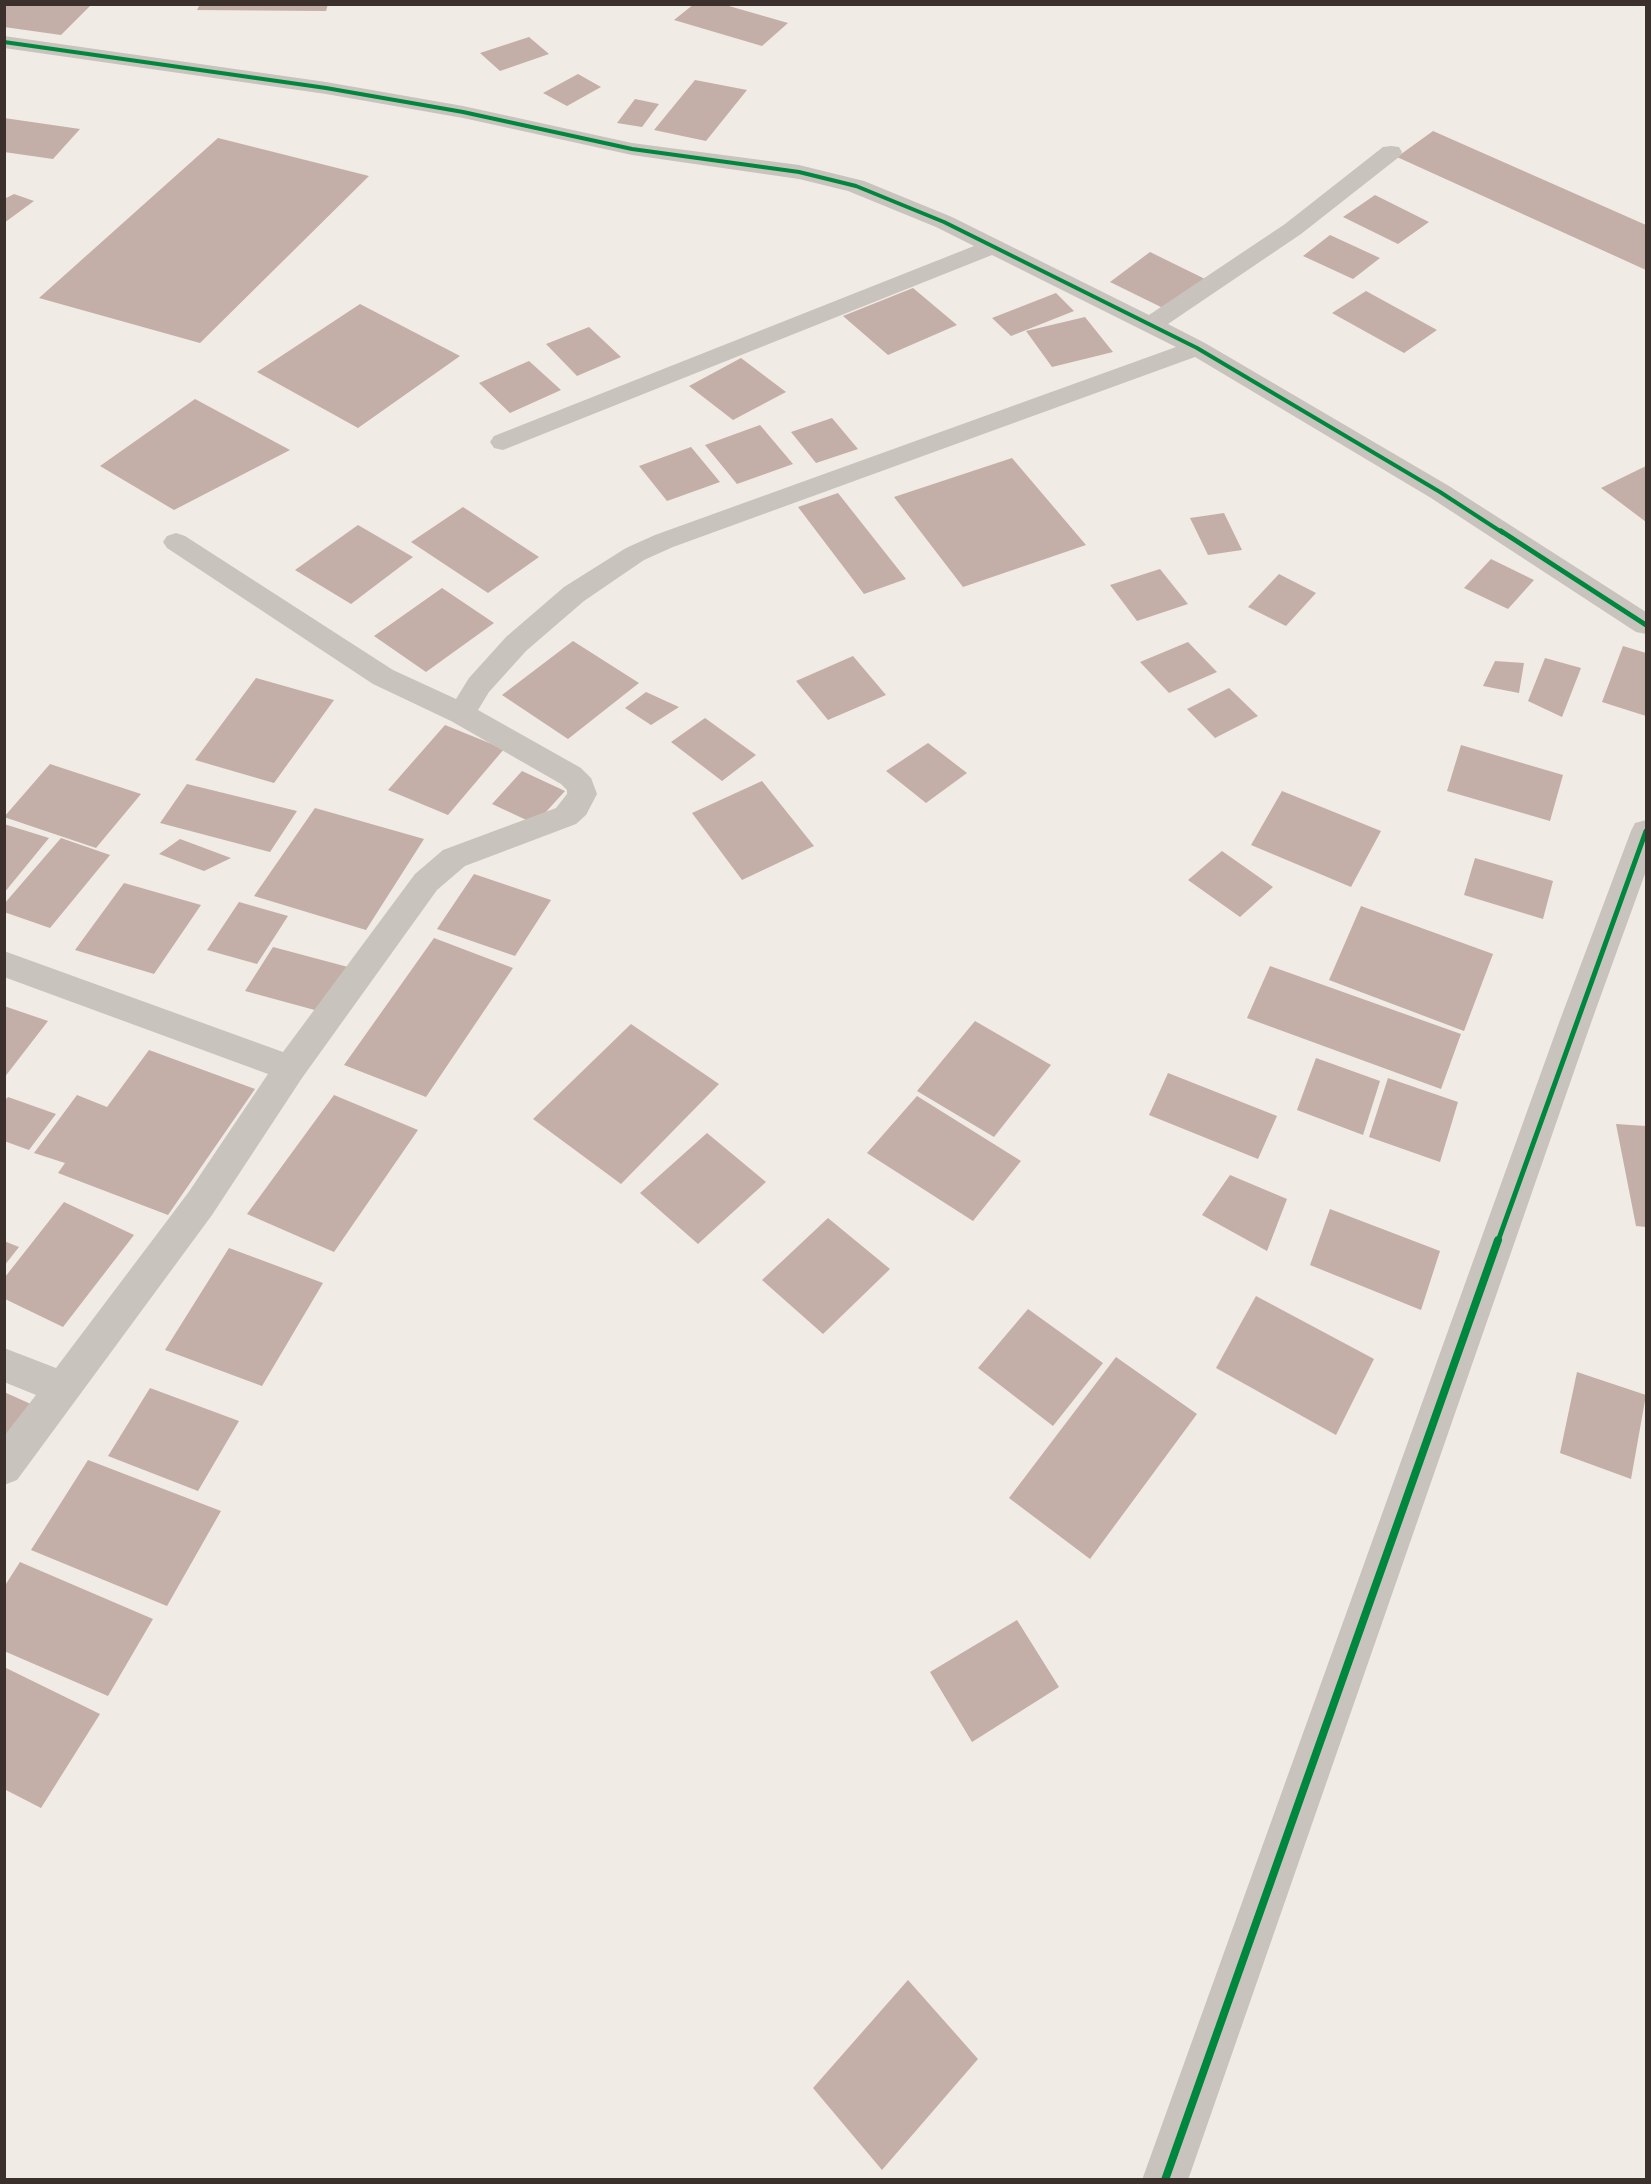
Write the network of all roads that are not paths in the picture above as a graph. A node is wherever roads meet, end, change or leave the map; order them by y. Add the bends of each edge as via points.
1 (4, 42) edge
2 (1390, 152) dead end
3 (993, 246) junction
4 (1152, 324) junction
5 (1197, 348) junction
6 (503, 442) dead end
7 (176, 542) dead end
8 (1647, 625) edge
9 (461, 714) junction
10 (1647, 831) edge
11 (4, 964) edge
12 (290, 1068) junction
13 (4, 1365) edge
14 (62, 1389) junction
15 (4, 1467) edge
16 (1165, 2180) edge

1 - 3 street via 326,88 463,112 632,149 799,172 856,186 904,204
2 - 4 street via 1293,229
3 - 4 street
3 - 6 street
4 - 5 street
5 - 8 street via 1440,492
5 - 9 street via 635,554 574,594 516,644 479,685
7 - 9 street via 383,677
9 - 12 street via 571,776 581,786 576,807 566,816 453,858 438,869
10 - 16 street via 1576,1020
11 - 12 street
12 - 14 street via 200,1203
13 - 14 street
14 - 15 street

